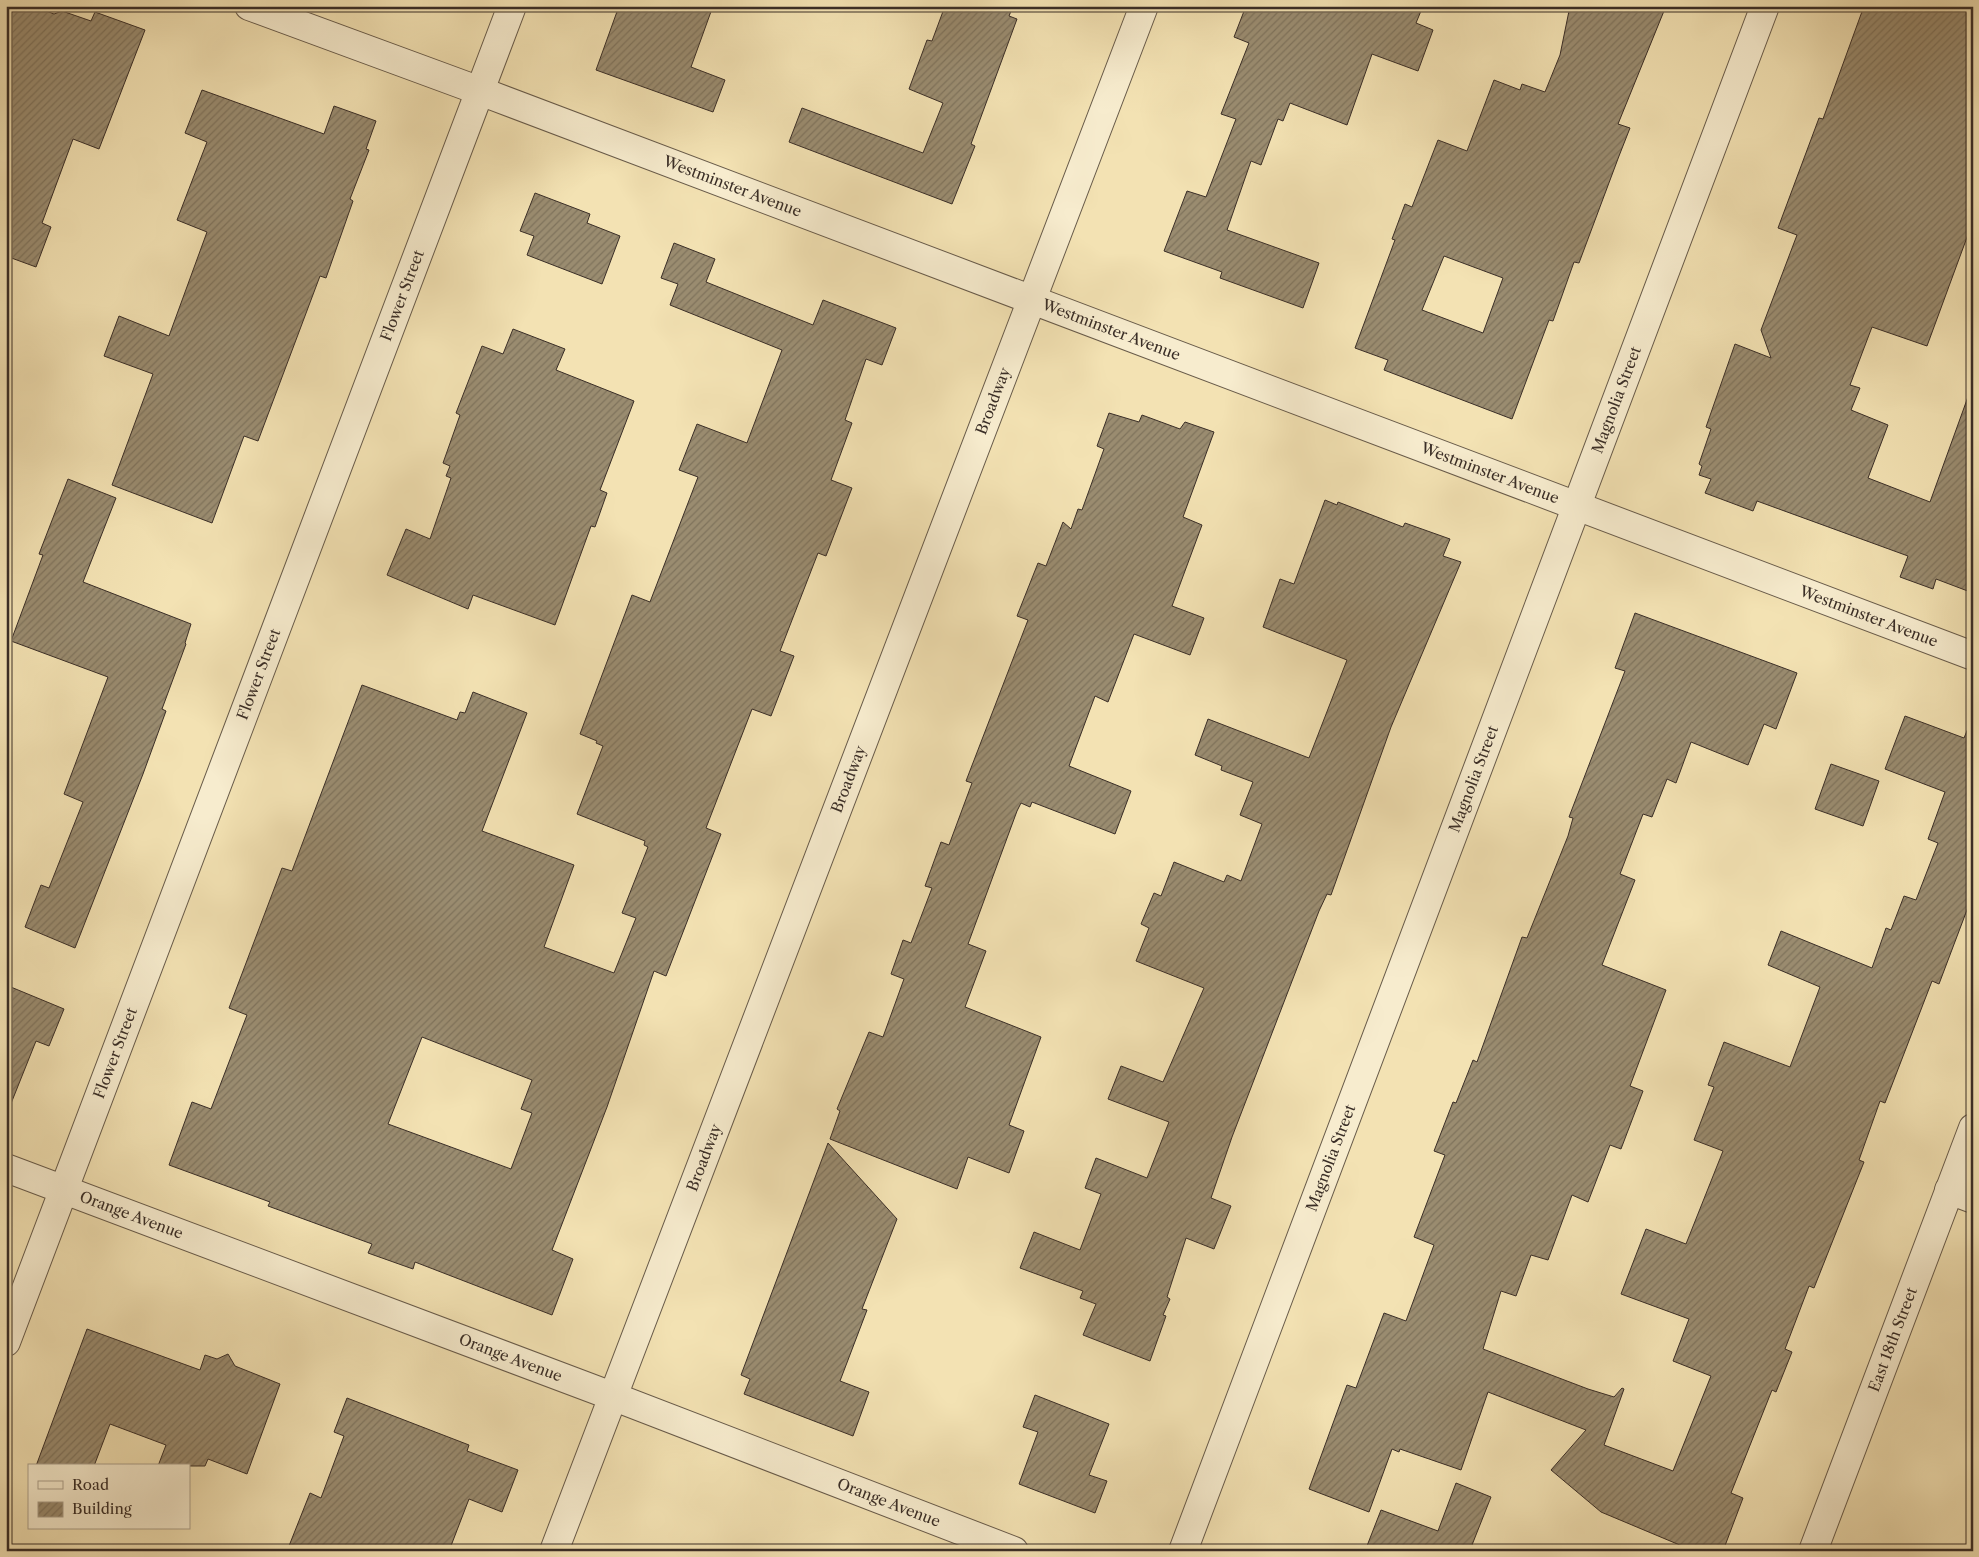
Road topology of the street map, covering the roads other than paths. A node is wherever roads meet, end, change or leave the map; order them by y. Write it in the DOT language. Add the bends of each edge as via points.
graph roads {
  1 [pos="249,6"];
  2 [pos="512,6"];
  3 [pos="1144,6"];
  4 [pos="1765,6"];
  5 [pos="480,91"];
  6 [pos="1031,301"];
  7 [pos="1577,508"];
  8 [pos="1973,656"];
  9 [pos="1973,1128"];
  10 [pos="6,1168"];
  11 [pos="64,1190"];
  12 [pos="1961,1194"];
  13 [pos="6,1342"];
  14 [pos="612,1396"];
  15 [pos="554,1551"];
  16 [pos="1014,1551"];
  17 [pos="1183,1551"];
  18 [pos="1812,1551"];
  1 -- 5 [label="street, Westminster Avenue"];
  2 -- 5 [label="street, Flower Street"];
  3 -- 6 [label="street, Broadway"];
  4 -- 7 [label="street, Magnolia Street"];
  5 -- 6 [label="street, Westminster Avenue"];
  5 -- 11 [label="street, Flower Street"];
  6 -- 7 [label="street, Westminster Avenue"];
  6 -- 14 [label="street, Broadway"];
  7 -- 8 [label="street, Westminster Avenue"];
  7 -- 17 [label="street, Magnolia Street"];
  9 -- 12 [label="street, East 18th Street"];
  10 -- 11 [label="street, Orange Avenue"];
  11 -- 13 [label="street, Flower Street"];
  11 -- 14 [label="street, Orange Avenue"];
  12 -- 18 [label="street, East 18th Street"];
  14 -- 15 [label="street, Broadway"];
  14 -- 16 [label="street, Orange Avenue"];
}
